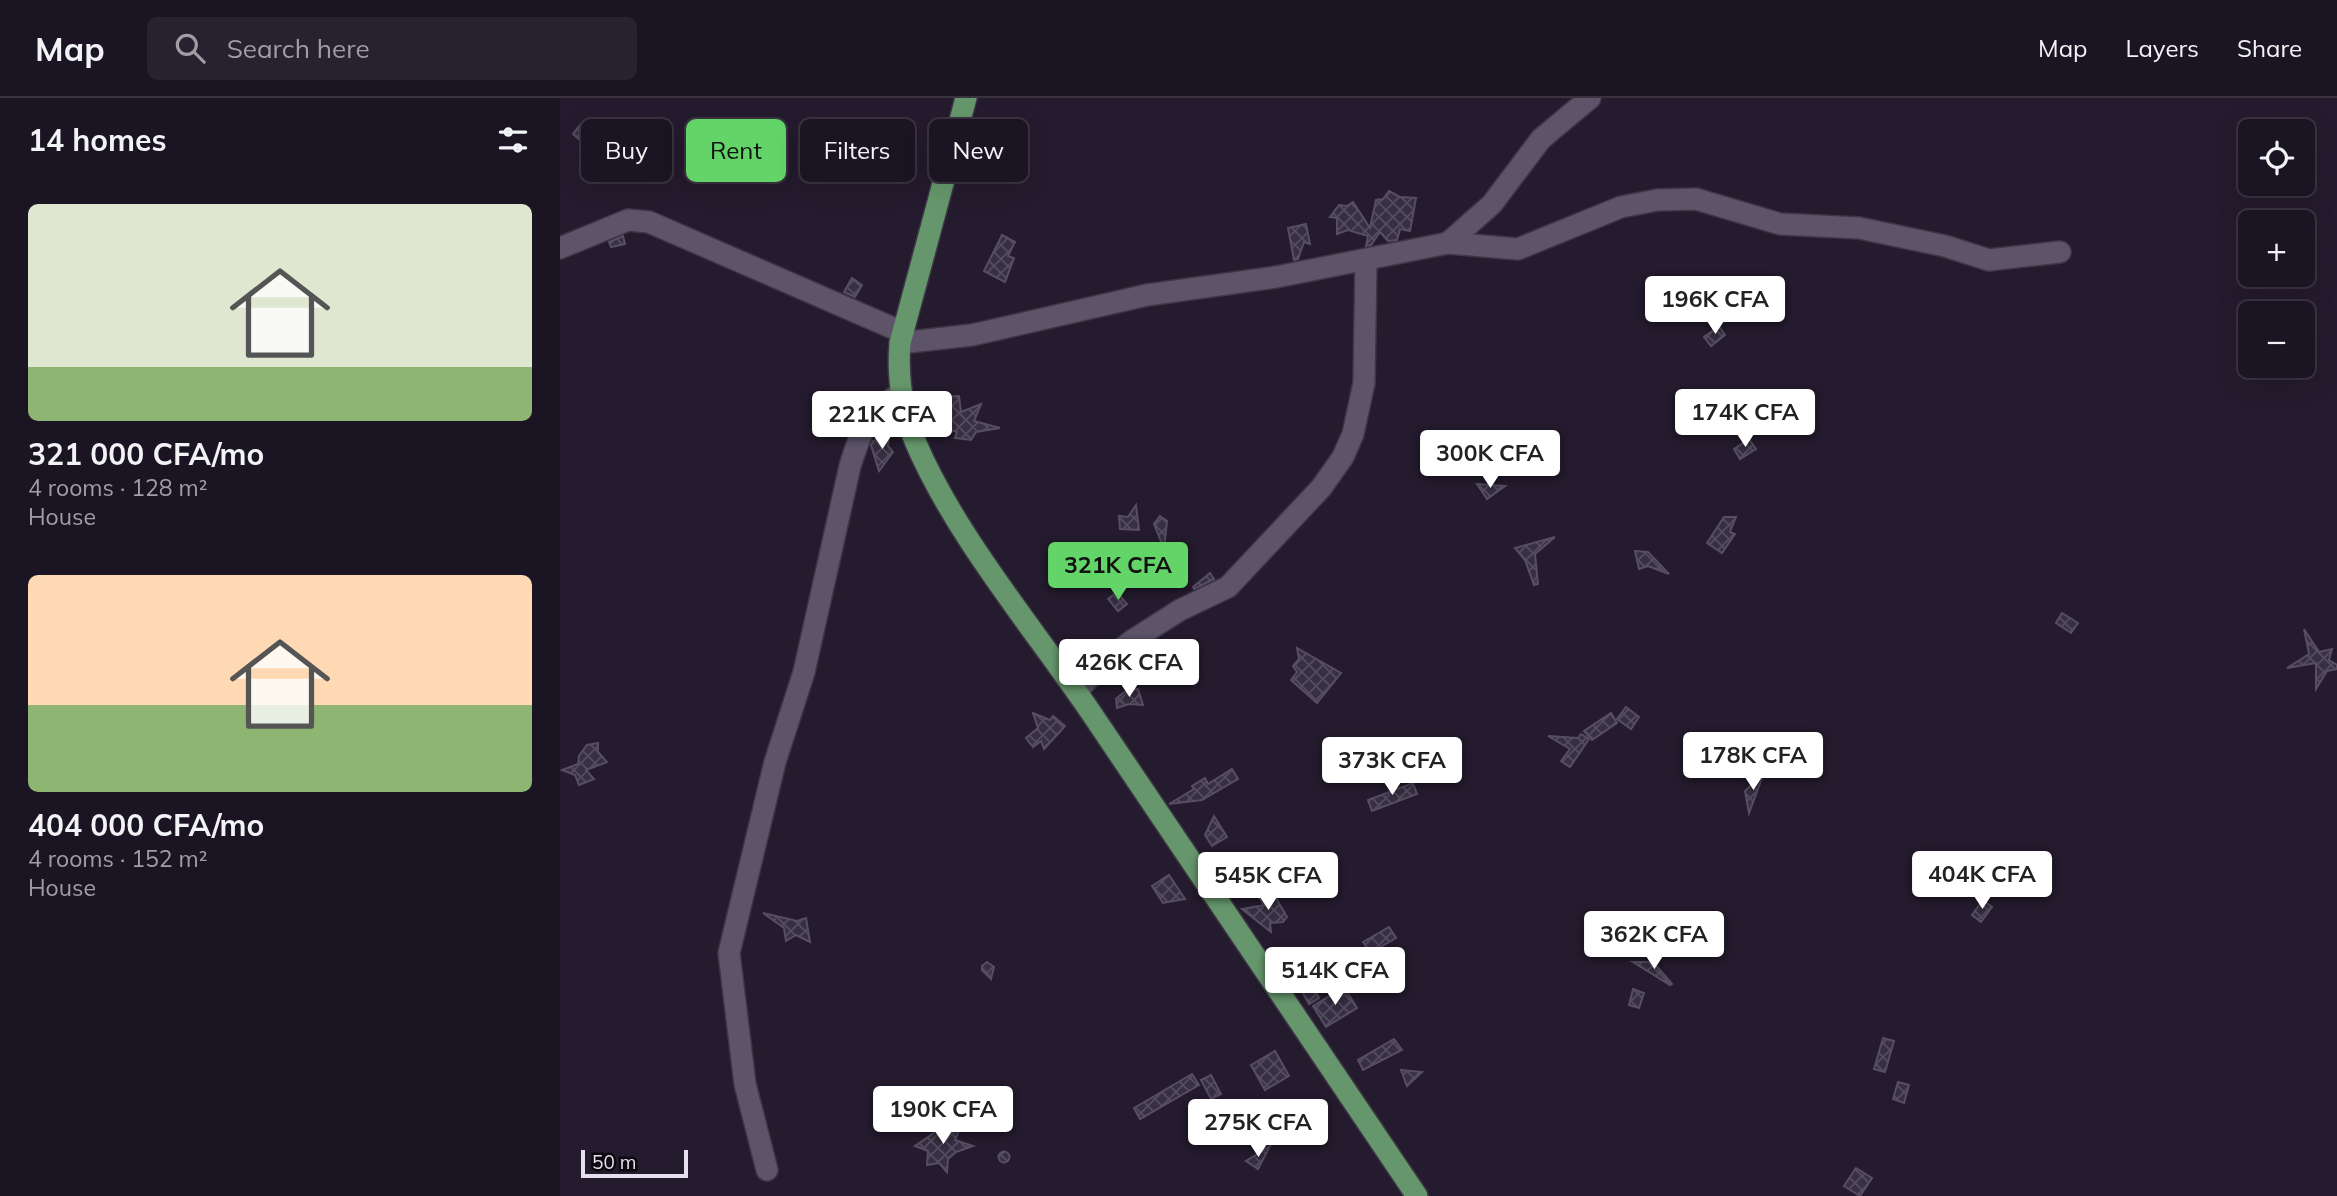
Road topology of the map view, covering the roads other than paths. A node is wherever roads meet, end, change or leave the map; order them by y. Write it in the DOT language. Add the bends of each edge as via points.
graph roads {
  1 [pos="965,98"];
  2 [pos="1590,98"];
  3 [pos="1448,243"];
  4 [pos="560,248"];
  5 [pos="2060,252"];
  6 [pos="1366,260"];
  7 [pos="901,338"];
  8 [pos="901,393"];
  9 [pos="1077,691"];
  10 [pos="766,1170"];
  11 [pos="1417,1196"];
  1 -- 7 [label="main road"];
  2 -- 3 [label="street" via="1541,139 1492,204"];
  3 -- 5 [label="street" via="1518,248 1621,207 1689,198 1780,224 1860,228 1989,260"];
  3 -- 6 [label="street"];
  4 -- 7 [label="street" via="628,220 649,222"];
  6 -- 7 [label="street" via="1147,295 972,335"];
  6 -- 9 [label="street" via="1364,383 1343,457 1321,488 1228,587 1133,640"];
  7 -- 8 [label="main road"];
  8 -- 9 [label="main road" via="915,440 947,499"];
  8 -- 10 [label="street" via="873,411 852,459 804,672 775,762 729,953 746,1084"];
  9 -- 11 [label="main road"];
}
